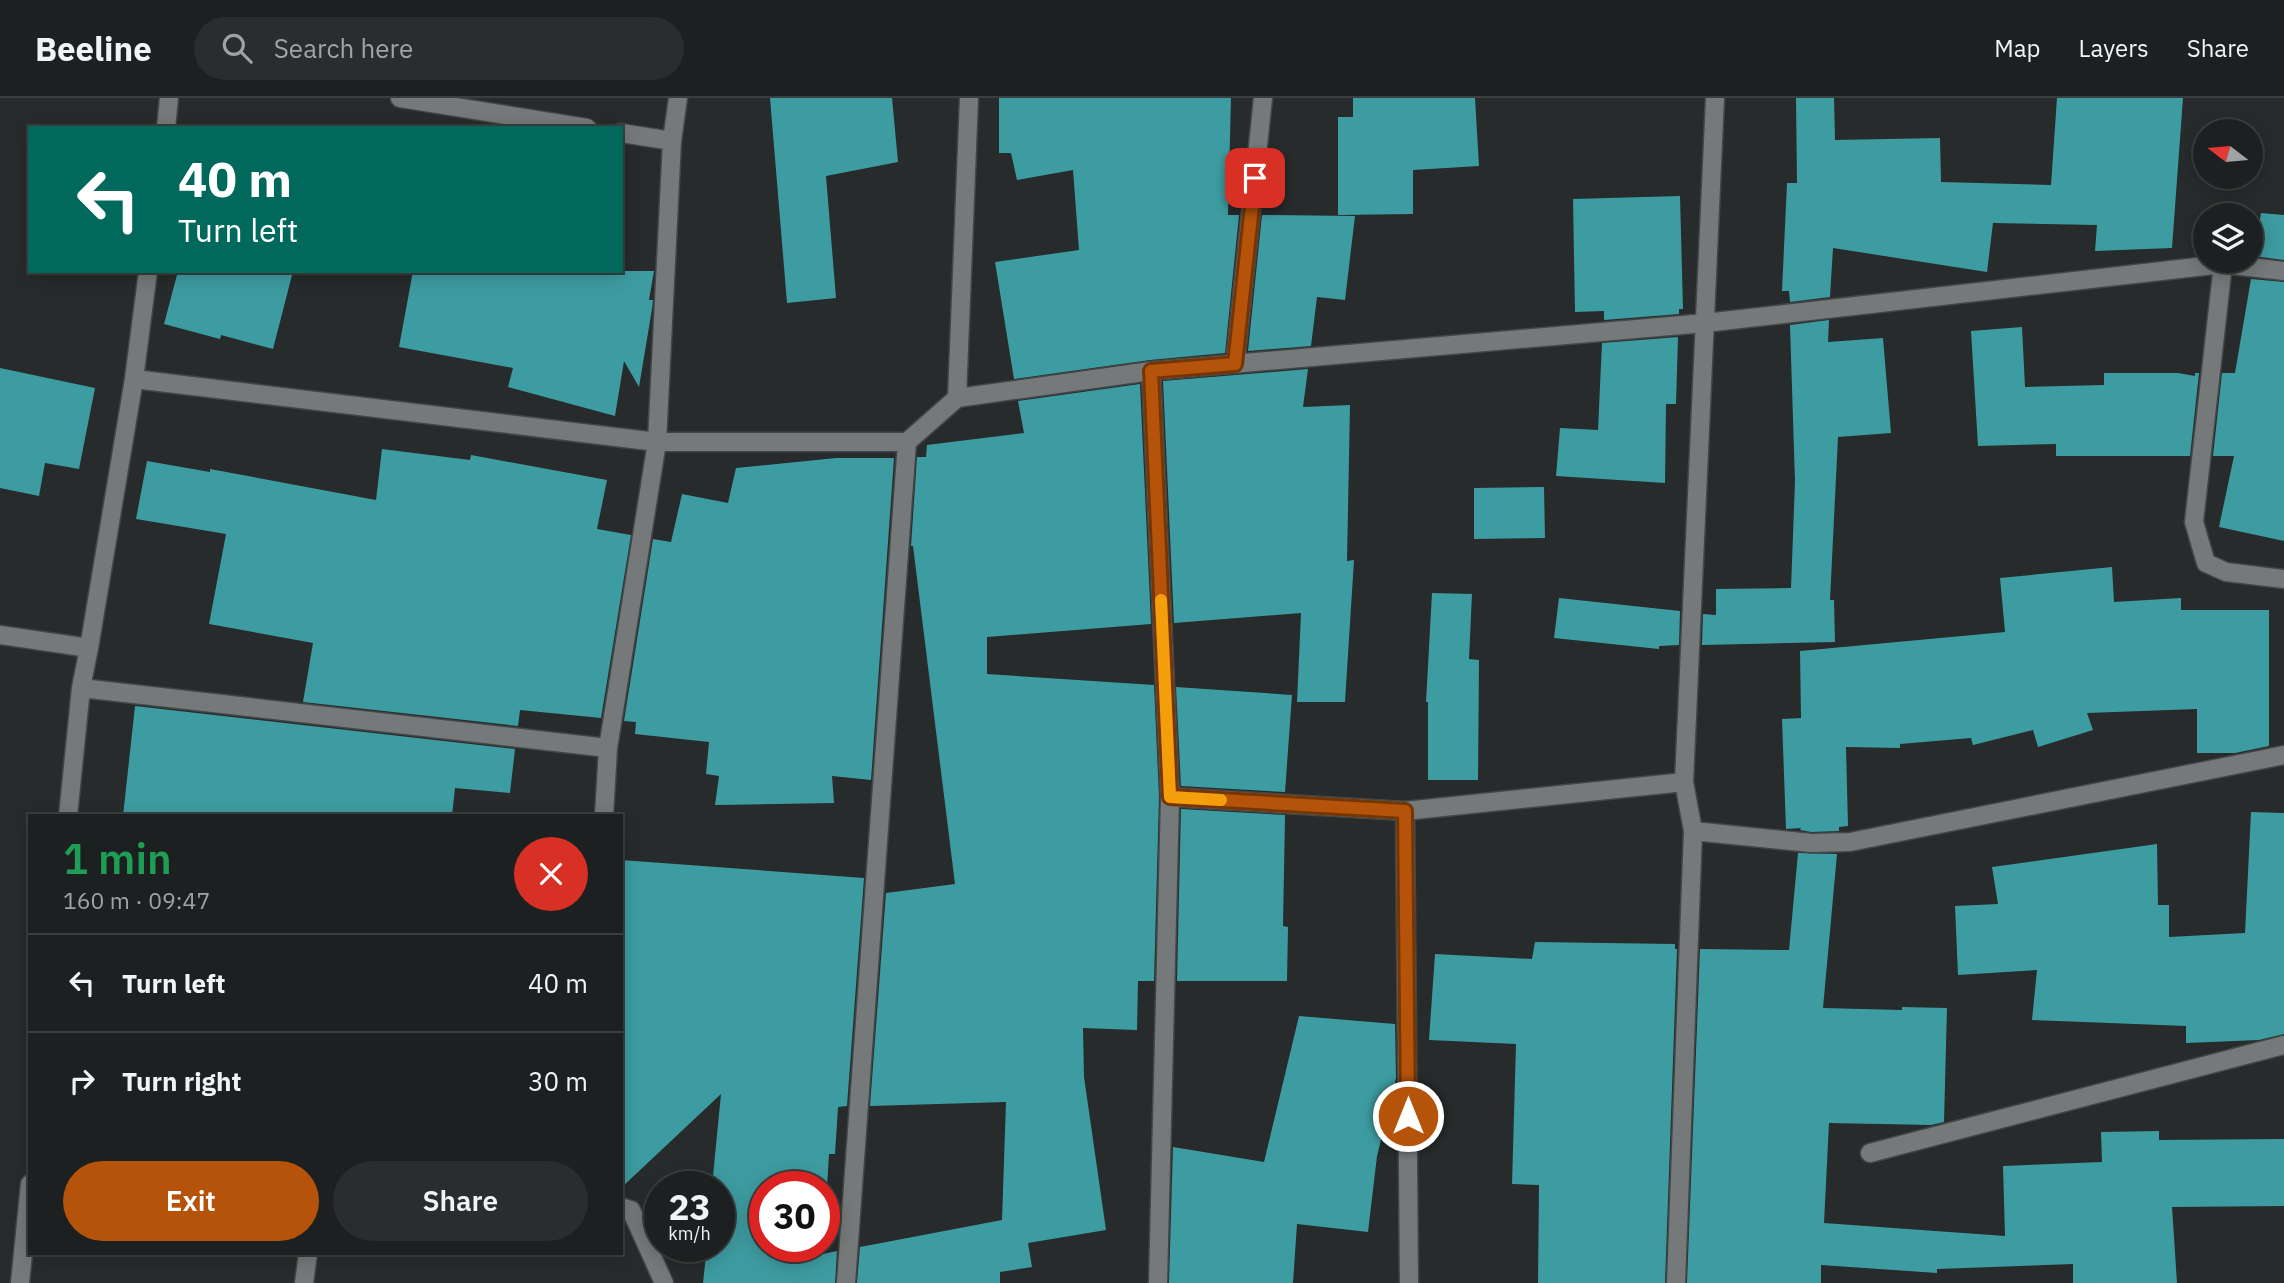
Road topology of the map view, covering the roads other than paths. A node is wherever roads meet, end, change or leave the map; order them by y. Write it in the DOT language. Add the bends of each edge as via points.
graph roads {
  1 [pos="170,98"];
  2 [pos="400,98"];
  3 [pos="678,98"];
  4 [pos="970,98"];
  5 [pos="1263,98"];
  6 [pos="1715,98"];
  7 [pos="166,126"];
  8 [pos="575,126"];
  9 [pos="623,133"];
  10 [pos="672,141"];
  11 [pos="2193,268"];
  12 [pos="2263,269"];
  13 [pos="2284,271"];
  14 [pos="148,273"];
  15 [pos="2223,273"];
  16 [pos="1705,323"];
  17 [pos="1235,364"];
  18 [pos="1151,371"];
  19 [pos="134,379"];
  20 [pos="957,398"];
  21 [pos="657,442"];
  22 [pos="907,442"];
  23 [pos="2284,579"];
  24 [pos="0,635"];
  25 [pos="89,648"];
  26 [pos="80,688"];
  27 [pos="608,748"];
  28 [pos="2284,755"];
  29 [pos="1684,782"];
  30 [pos="1170,797"];
  31 [pos="1405,811"];
  32 [pos="68,814"];
  33 [pos="604,814"];
  34 [pos="1693,831"];
  35 [pos="2284,1045"];
  36 [pos="1870,1153"];
  37 [pos="28,1204"];
  38 [pos="623,1208"];
  39 [pos="308,1255"];
  40 [pos="20,1283"];
  41 [pos="304,1283"];
  42 [pos="664,1283"];
  43 [pos="846,1283"];
  44 [pos="1158,1283"];
  45 [pos="1409,1283"];
  46 [pos="1676,1283"];
  1 -- 7 [label="street"];
  2 -- 8 [label="street"];
  3 -- 10 [label="street"];
  4 -- 20 [label="street"];
  5 -- 17 [label="street"];
  6 -- 16 [label="street"];
  9 -- 10 [label="street"];
  10 -- 21 [label="street"];
  11 -- 16 [label="street"];
  12 -- 13 [label="street"];
  14 -- 19 [label="street"];
  15 -- 23 [label="street" via="2194,522 2206,563 2226,572"];
  16 -- 17 [label="street"];
  16 -- 29 [label="street"];
  17 -- 18 [label="street"];
  18 -- 20 [label="street"];
  18 -- 30 [label="street"];
  19 -- 21 [label="street"];
  19 -- 25 [label="street"];
  20 -- 22 [label="street"];
  21 -- 22 [label="street"];
  21 -- 27 [label="street"];
  22 -- 43 [label="street"];
  24 -- 25 [label="street"];
  25 -- 26 [label="street"];
  26 -- 27 [label="street"];
  26 -- 32 [label="street"];
  27 -- 33 [label="street"];
  28 -- 34 [label="street" via="1850,842 1811,843"];
  29 -- 31 [label="street"];
  29 -- 34 [label="street"];
  30 -- 31 [label="street"];
  30 -- 44 [label="street"];
  31 -- 45 [label="street"];
  34 -- 46 [label="street"];
  35 -- 36 [label="street"];
  37 -- 40 [label="street"];
  38 -- 42 [label="street" via="631,1210"];
  39 -- 41 [label="street"];
}
